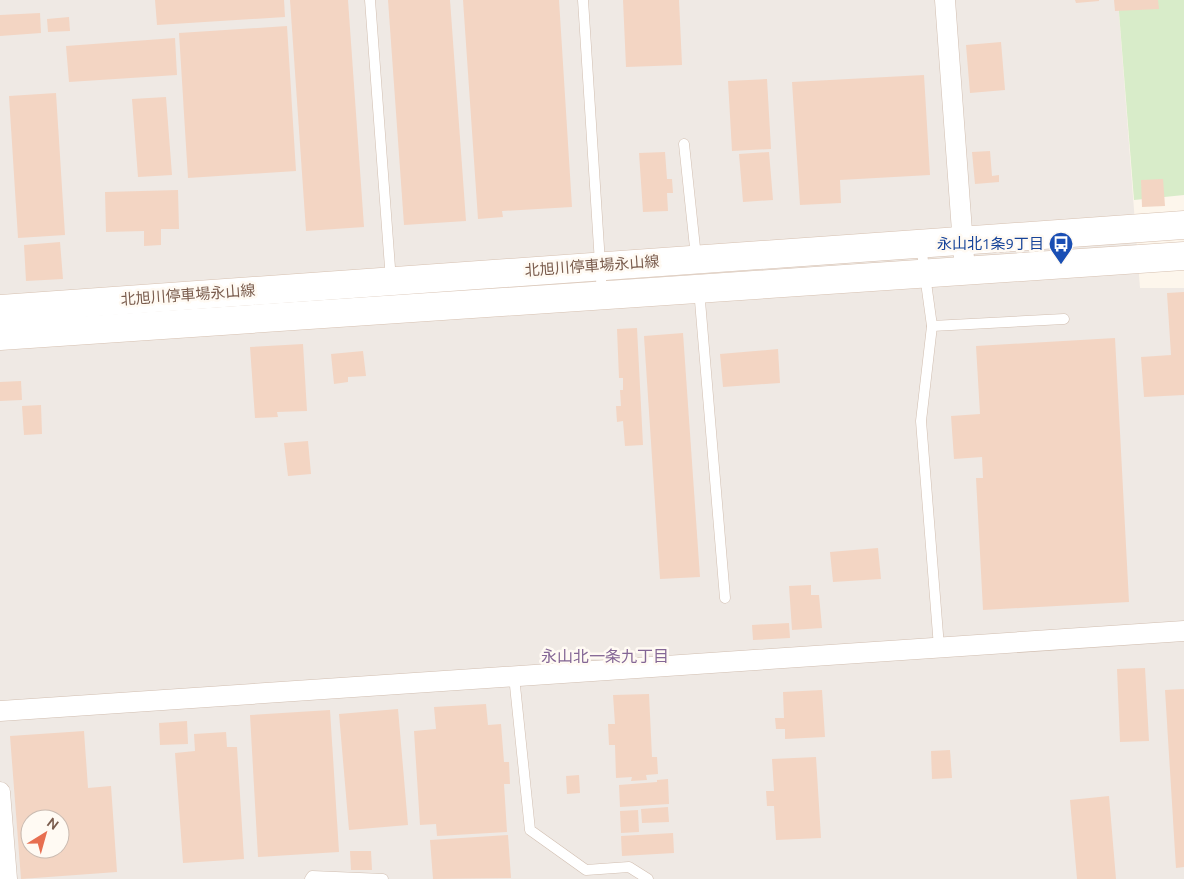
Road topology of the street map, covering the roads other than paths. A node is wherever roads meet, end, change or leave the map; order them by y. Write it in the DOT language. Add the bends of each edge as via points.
graph roads {
  1 [pos="370,0"];
  2 [pos="583,0"];
  3 [pos="946,0"];
  4 [pos="684,144"];
  5 [pos="1184,225"];
  6 [pos="962,240"];
  7 [pos="920,242"];
  8 [pos="1184,256"];
  9 [pos="602,265"];
  10 [pos="965,272"];
  11 [pos="924,274"];
  12 [pos="697,276"];
  13 [pos="391,281"];
  14 [pos="602,295"];
  15 [pos="0,309"];
  16 [pos="1064,319"];
  17 [pos="932,326"];
  18 [pos="0,336"];
  19 [pos="725,598"];
  20 [pos="1184,631"];
  21 [pos="939,648"];
  22 [pos="514,676"];
  23 [pos="0,711"];
  24 [pos="0,792"];
  25 [pos="6,879"];
  26 [pos="310,879"];
  27 [pos="383,879"];
  28 [pos="648,879"];
  1 -- 13 [label="lane"];
  2 -- 9 [label="lane"];
  3 -- 6 [label="street"];
  4 -- 12 [label="lane"];
  5 -- 6 [label="main road, 北旭川停車場永山線"];
  6 -- 7 [label="main road, 北旭川停車場永山線"];
  6 -- 10 [label="street"];
  7 -- 11 [label="lane"];
  7 -- 12 [label="main road, 北旭川停車場永山線"];
  8 -- 10 [label="main road, 北旭川停車場永山線"];
  9 -- 12 [label="main road, 北旭川停車場永山線"];
  9 -- 13 [label="main road, 北旭川停車場永山線"];
  9 -- 14 [label="lane"];
  10 -- 11 [label="main road, 北旭川停車場永山線"];
  11 -- 12 [label="main road, 北旭川停車場永山線"];
  11 -- 17 [label="lane"];
  12 -- 14 [label="main road, 北旭川停車場永山線"];
  12 -- 19 [label="lane"];
  13 -- 15 [label="main road, 北旭川停車場永山線"];
  14 -- 18 [label="main road, 北旭川停車場永山線"];
  16 -- 17 [label="lane"];
  17 -- 21 [label="lane" via="921,422"];
  20 -- 21 [label="street"];
  21 -- 22 [label="street"];
  22 -- 23 [label="street"];
  22 -- 28 [label="lane" via="530,830 586,870 630,868"];
  24 -- 25 [label="street"];
  26 -- 27 [label="lane" via="312,876"];
}
